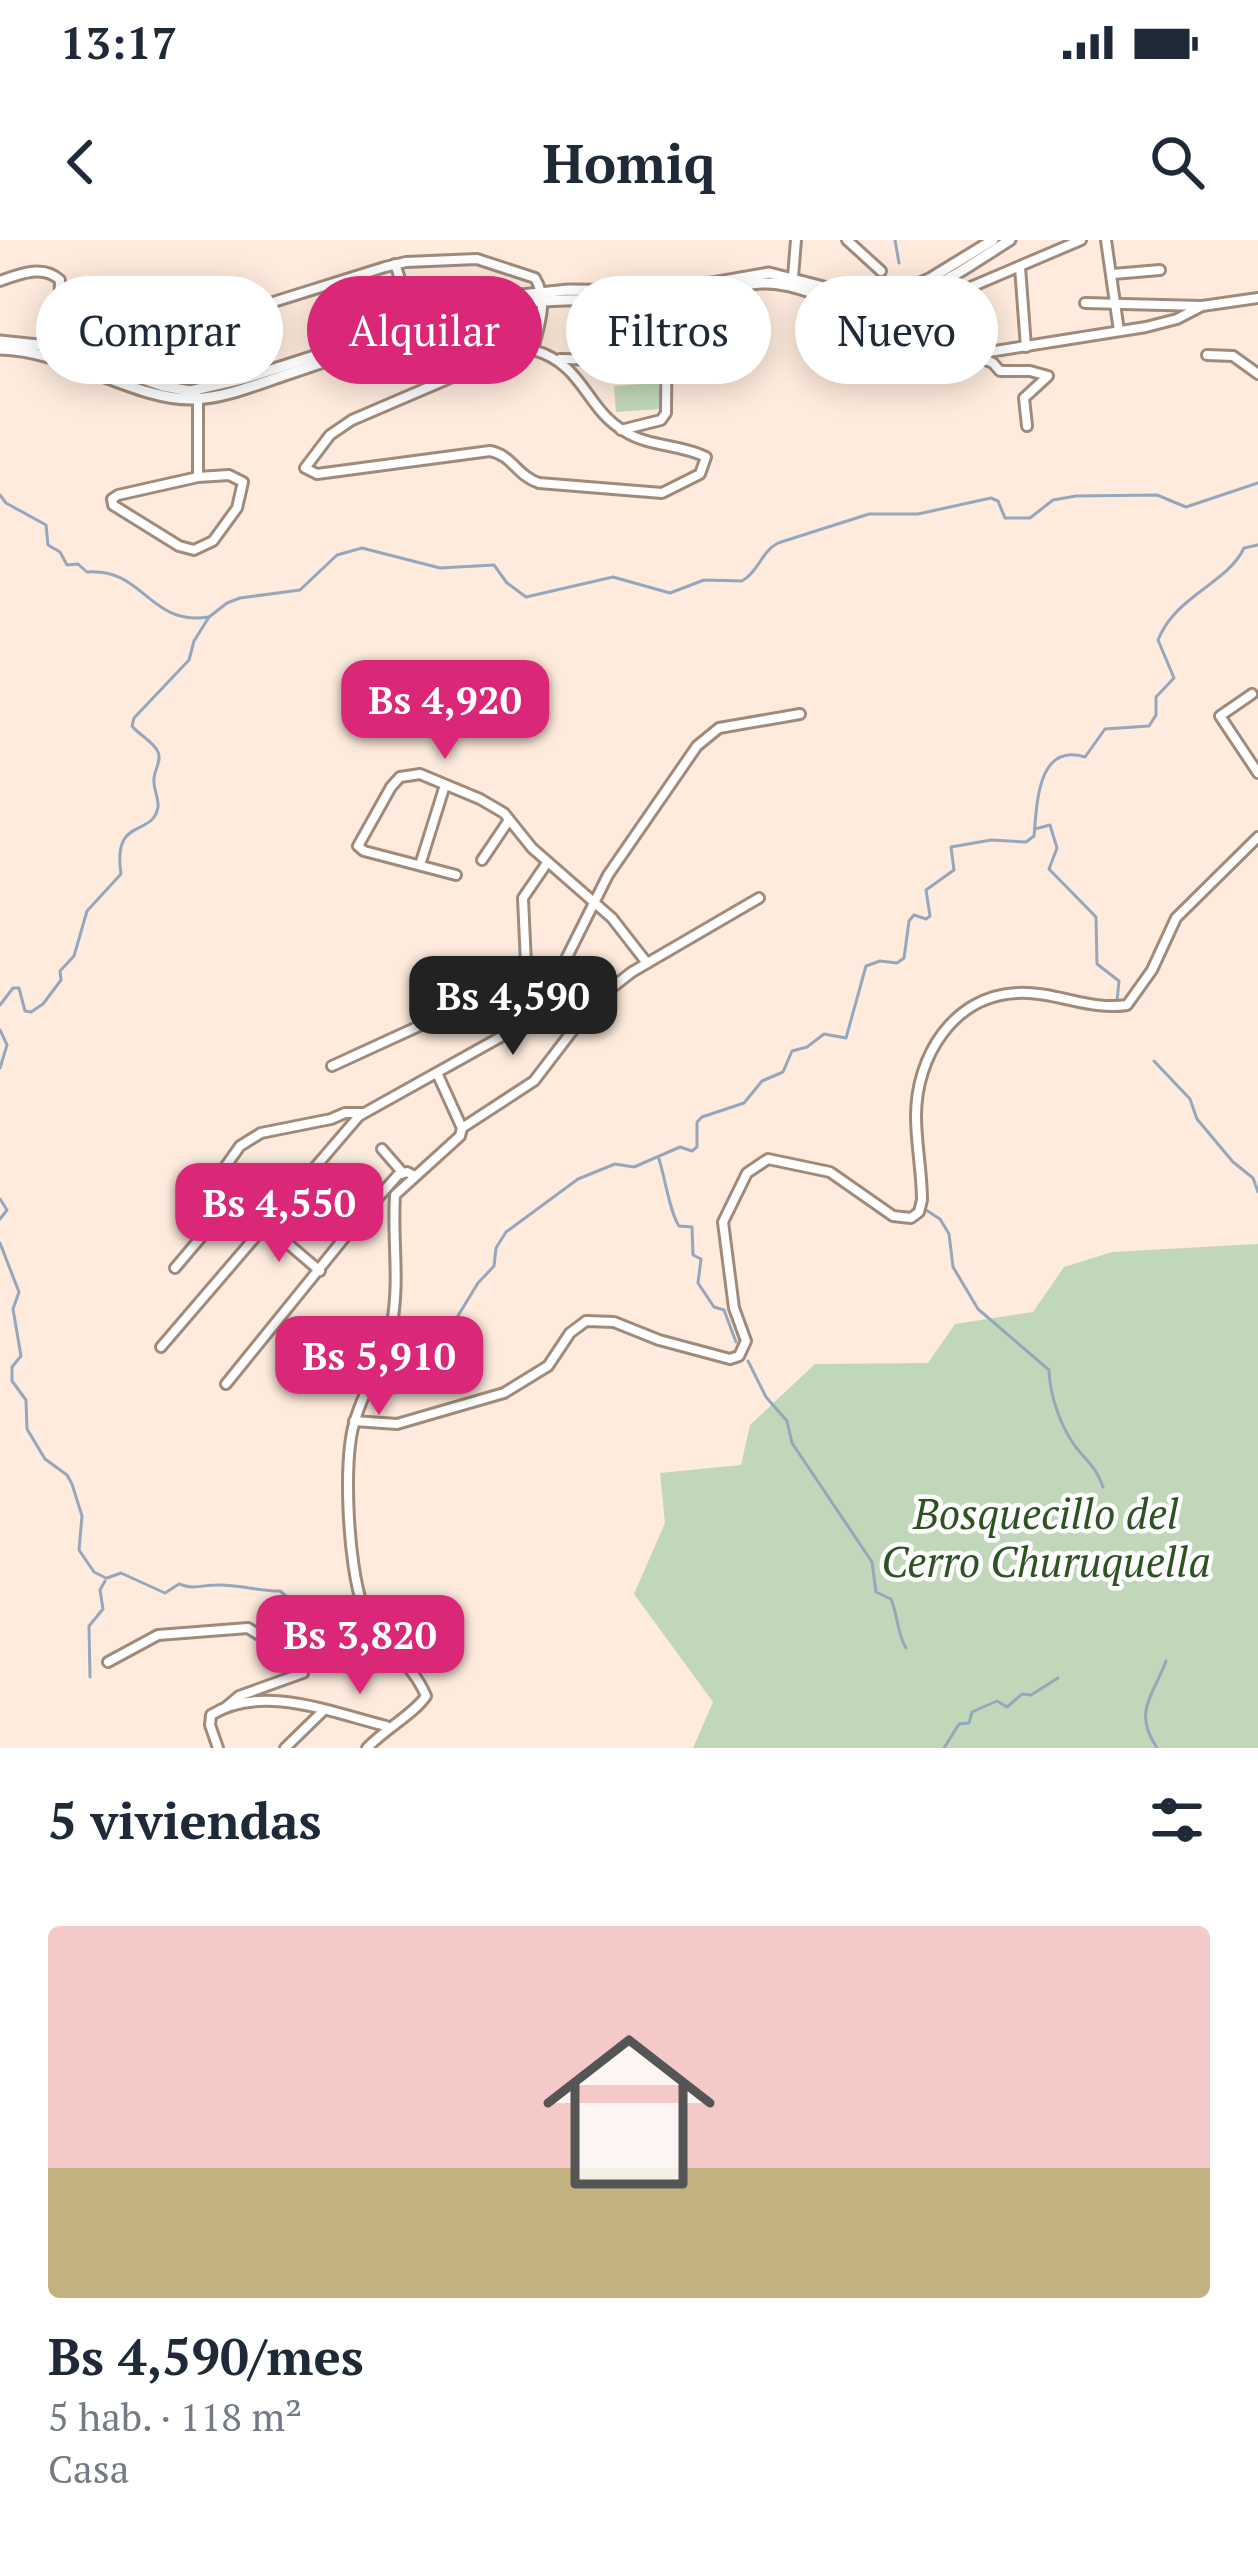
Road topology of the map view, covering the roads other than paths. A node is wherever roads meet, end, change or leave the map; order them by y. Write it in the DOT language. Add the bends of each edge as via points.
graph roads {
  1 [pos="796,240"];
  2 [pos="847,240"];
  3 [pos="993,240"];
  4 [pos="1010,240"];
  5 [pos="1081,240"];
  6 [pos="1106,240"];
  7 [pos="395,264"];
  8 [pos="1020,267"];
  9 [pos="880,271"];
  10 [pos="1160,271"];
  11 [pos="1113,274"];
  12 [pos="56,276"];
  13 [pos="399,276"];
  14 [pos="739,276"];
  15 [pos="951,276"];
  16 [pos="998,276"];
  17 [pos="793,277"];
  18 [pos="0,281"];
  19 [pos="543,297"];
  20 [pos="566,297"];
  21 [pos="1258,298"];
  22 [pos="283,299"];
  23 [pos="542,302"];
  24 [pos="1085,304"];
  25 [pos="1116,304"];
  26 [pos="1202,306"];
  27 [pos="1119,331"];
  28 [pos="0,345"];
  29 [pos="1026,346"];
  30 [pos="36,348"];
  31 [pos="998,351"];
  32 [pos="542,353"];
  33 [pos="1207,355"];
  34 [pos="307,359"];
  35 [pos="558,359"];
  36 [pos="566,359"];
  37 [pos="998,369"];
  38 [pos="1258,374"];
  39 [pos="157,384"];
  40 [pos="437,384"];
  41 [pos="666,384"];
  42 [pos="198,394"];
  43 [pos="1027,426"];
  44 [pos="621,430"];
  45 [pos="198,477"];
  46 [pos="1252,694"];
  47 [pos="800,714"];
  48 [pos="1258,745"];
  49 [pos="1245,756"];
  50 [pos="1258,773"];
  51 [pos="445,785"];
  52 [pos="509,820"];
  53 [pos="1258,837"];
  54 [pos="482,860"];
  55 [pos="548,863"];
  56 [pos="420,866"];
  57 [pos="456,875"];
  58 [pos="759,898"];
  59 [pos="594,901"];
  60 [pos="646,963"];
  61 [pos="332,1066"];
  62 [pos="437,1073"];
  63 [pos="364,1113"];
  64 [pos="462,1128"];
  65 [pos="382,1149"];
  66 [pos="408,1173"];
  67 [pos="266,1225"];
  68 [pos="175,1268"];
  69 [pos="320,1271"];
  70 [pos="161,1347"];
  71 [pos="226,1384"];
  72 [pos="354,1421"];
  73 [pos="108,1663"];
  74 [pos="226,1707"];
  75 [pos="323,1711"];
  76 [pos="388,1726"];
  77 [pos="218,1748"];
  78 [pos="285,1748"];
  79 [pos="367,1748"];
  1 -- 17 [label="street"];
  2 -- 9 [label="street"];
  3 -- 17 [label="main road" via="931,278 874,296"];
  4 -- 15 [label="main road"];
  5 -- 8 [label="street"];
  6 -- 11 [label="street"];
  7 -- 13 [label="street"];
  7 -- 19 [label="street" via="477,259 535,278"];
  7 -- 22 [label="street"];
  8 -- 16 [label="street"];
  8 -- 29 [label="street"];
  10 -- 11 [label="street"];
  11 -- 25 [label="street"];
  12 -- 18 [label="street" via="25,272"];
  14 -- 17 [label="main road"];
  19 -- 20 [label="main road"];
  19 -- 23 [label="street"];
  19 -- 42 [label="main road" via="248,387"];
  21 -- 26 [label="street"];
  24 -- 25 [label="street"];
  25 -- 26 [label="street"];
  25 -- 27 [label="street"];
  26 -- 27 [label="street"];
  27 -- 29 [label="street"];
  28 -- 30 [label="main road"];
  28 -- 42 [label="main road" via="160,394"];
  29 -- 31 [label="street"];
  32 -- 35 [label="street"];
  33 -- 38 [label="street" via="1233,356"];
  34 -- 42 [label="main road"];
  35 -- 36 [label="street"];
  35 -- 44 [label="street"];
  37 -- 43 [label="street" via="1048,376 1024,398"];
  39 -- 42 [label="main road"];
  40 -- 44 [label="street" via="352,420 305,468 317,474 490,451 539,483 662,493 706,464 700,453"];
  41 -- 44 [label="street" via="661,420"];
  42 -- 45 [label="street"];
  45 -- 45 [label="street" via="118,495 113,505 179,546 204,547 244,491 239,478"];
  46 -- 49 [label="street" via="1220,716"];
  47 -- 59 [label="street" via="742,721 707,736"];
  48 -- 49 [label="street"];
  49 -- 50 [label="street"];
  51 -- 52 [label="street"];
  51 -- 56 [label="street"];
  51 -- 56 [label="street" via="420,774 400,777 358,841 364,851"];
  52 -- 54 [label="street"];
  52 -- 55 [label="street"];
  53 -- 72 [label="street" via="1176,918 1127,1005 1016,993 960,1012 934,1042 922,1084 922,1200 911,1218 893,1216 822,1169 768,1159 747,1173 723,1222 746,1341 739,1356 586,1321 548,1366 504,1393 397,1424"];
  55 -- 59 [label="street"];
  55 -- 61 [label="street" via="523,898 526,964 513,982"];
  56 -- 57 [label="street"];
  58 -- 60 [label="street"];
  59 -- 60 [label="street"];
  59 -- 62 [label="street" via="532,1021"];
  60 -- 64 [label="street" via="596,1000 534,1081"];
  62 -- 63 [label="street"];
  62 -- 64 [label="street"];
  63 -- 67 [label="street"];
  63 -- 68 [label="street" via="261,1133 240,1146 218,1177 208,1228"];
  64 -- 66 [label="street"];
  65 -- 66 [label="street"];
  66 -- 69 [label="street"];
  66 -- 72 [label="street" via="395,1195 392,1326"];
  67 -- 69 [label="street"];
  67 -- 70 [label="street"];
  69 -- 71 [label="street"];
  72 -- 76 [label="street" via="353,1573 369,1620 426,1696"];
  73 -- 74 [label="street" via="158,1635 248,1628 304,1663 303,1673"];
  74 -- 75 [label="street" via="259,1700"];
  74 -- 77 [label="street" via="209,1725"];
  75 -- 76 [label="street"];
  75 -- 78 [label="street"];
  76 -- 79 [label="street"];
}
